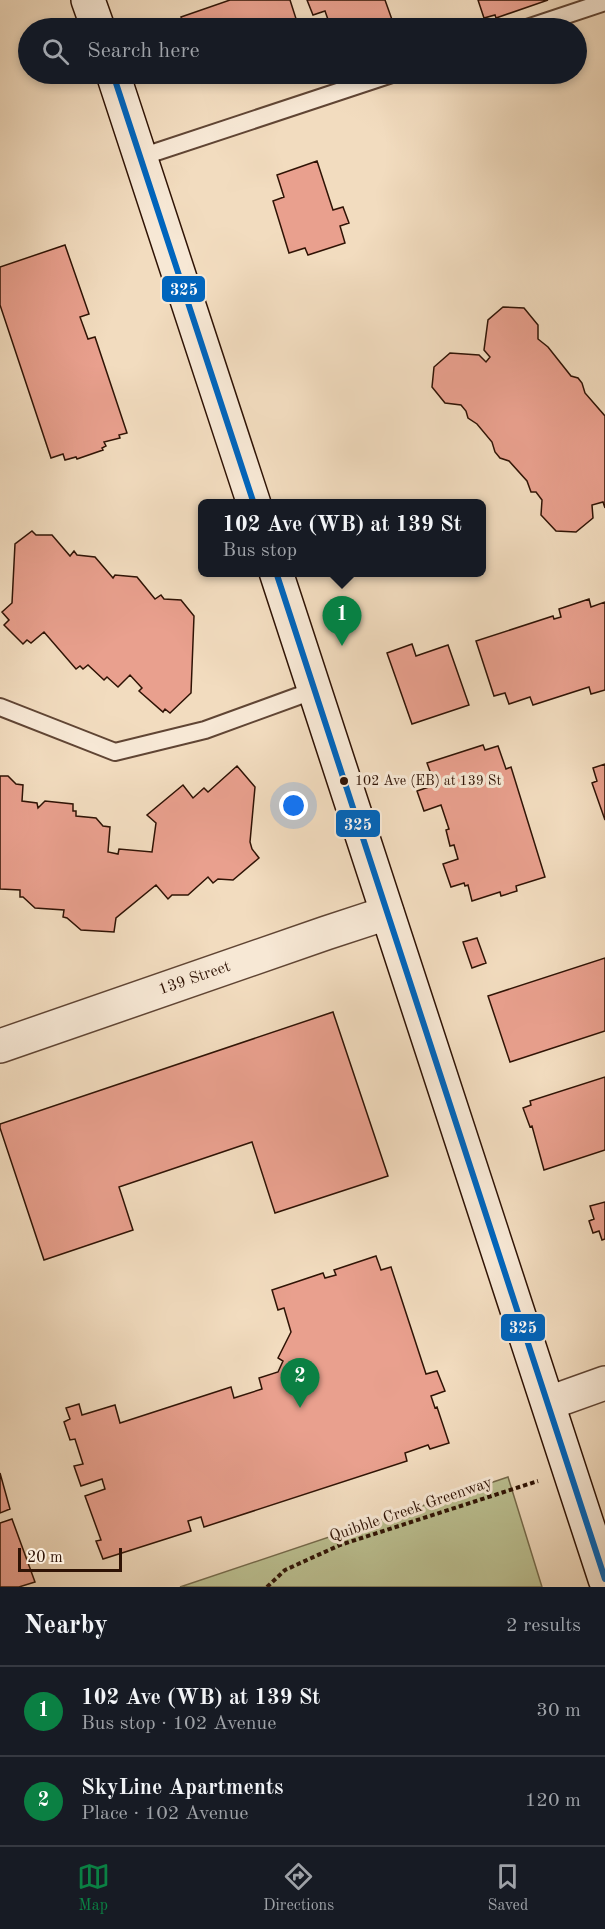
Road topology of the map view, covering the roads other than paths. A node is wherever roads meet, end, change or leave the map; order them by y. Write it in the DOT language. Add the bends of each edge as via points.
graph roads {
  1 [pos="88,0"];
  2 [pos="605,2"];
  3 [pos="94,18"];
  4 [pos="557,18"];
  5 [pos="116,84"];
  6 [pos="362,84"];
  7 [pos="141,157"];
  8 [pos="252,499"];
  9 [pos="277,577"];
  10 [pos="315,690"];
  11 [pos="0,707"];
  12 [pos="387,913"];
  13 [pos="0,1046"];
  14 [pos="605,1383"];
  15 [pos="549,1403"];
  16 [pos="605,1579"];
  1 -- 3 [label="street"];
  2 -- 4 [label="lane"];
  5 -- 7 [label="street"];
  6 -- 7 [label="lane"];
  7 -- 8 [label="street"];
  9 -- 10 [label="street"];
  10 -- 11 [label="lane" via="205,730 115,752"];
  10 -- 12 [label="street"];
  12 -- 13 [label="street, 139 Street"];
  12 -- 15 [label="street"];
  14 -- 15 [label="street"];
  15 -- 16 [label="street"];
}
